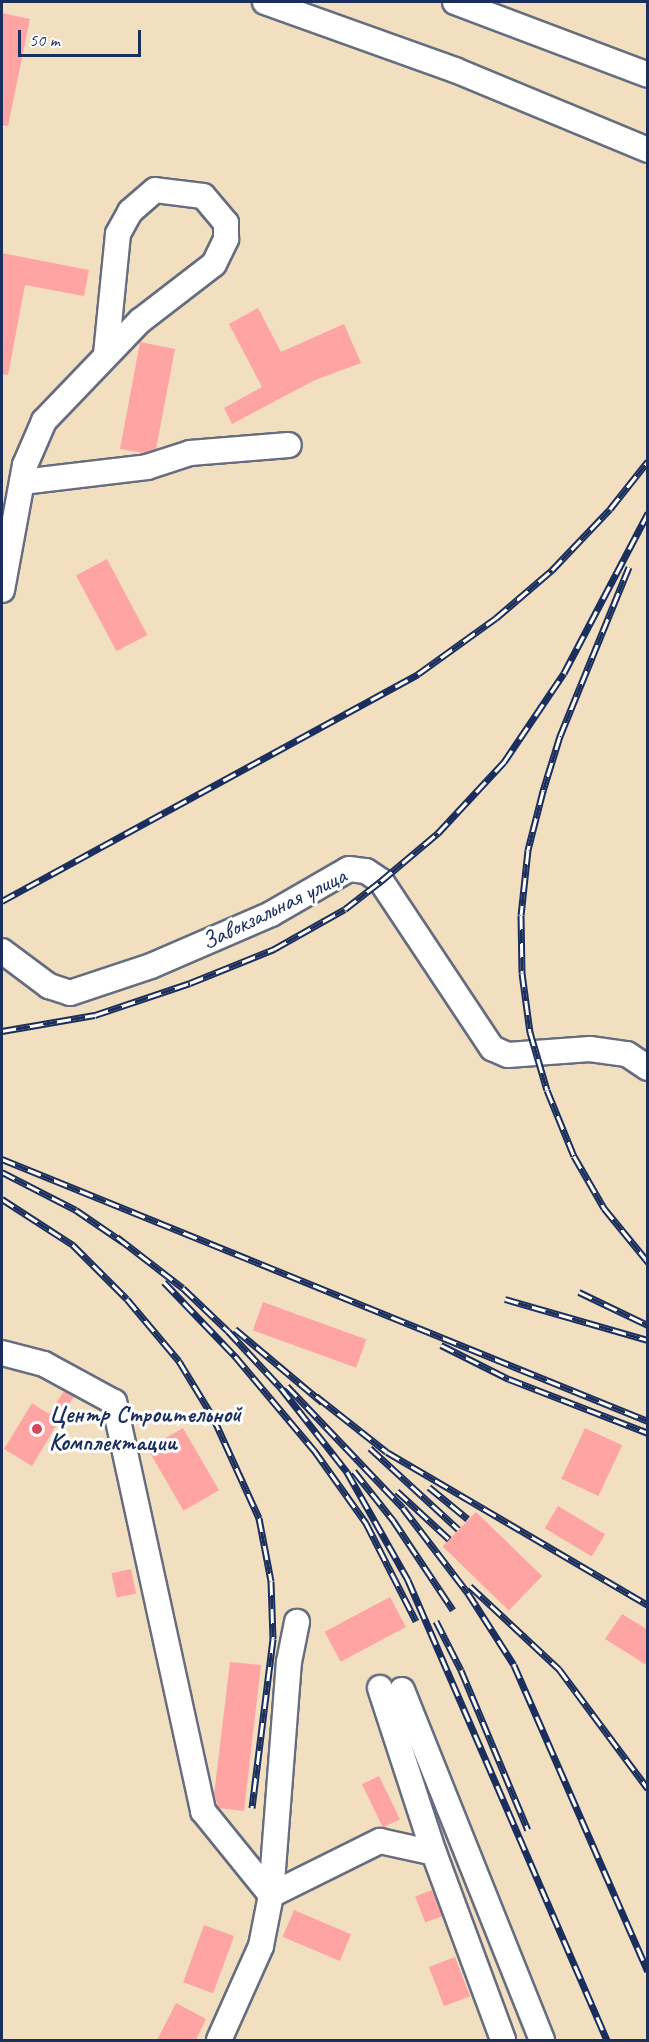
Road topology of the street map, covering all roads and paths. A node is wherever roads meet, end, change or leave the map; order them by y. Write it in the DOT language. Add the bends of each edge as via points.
graph roads {
  1 [pos="265,2"];
  2 [pos="455,2"];
  3 [pos="648,75"];
  4 [pos="648,150"];
  5 [pos="105,355"];
  6 [pos="290,445"];
  7 [pos="22,482"];
  8 [pos="2,590"];
  9 [pos="2,951"];
  10 [pos="648,1068"];
  11 [pos="2,1353"];
  12 [pos="297,1622"];
  13 [pos="434,1853"];
  14 [pos="271,1894"];
  15 [pos="219,2040"];
  16 [pos="503,2040"];
  17 [pos="542,2040"];
  1 -- 4 [label="street" via="455,70"];
  2 -- 3 [label="street"];
  5 -- 5 [label="street" via="140,321 214,264 226,239 226,223 203,196 155,190 130,212 118,234"];
  5 -- 7 [label="street" via="44,421 29,451"];
  6 -- 7 [label="street" via="190,453 147,467"];
  7 -- 8 [label="street"];
  9 -- 10 [label="street, Завокзальная улица" via="49,986 70,993 151,966 271,914 349,869 366,871 381,881 492,1048 508,1055 590,1049 627,1054"];
  11 -- 14 [label="street" via="44,1364 114,1402 203,1811"];
  12 -- 14 [label="street" via="290,1662"];
  13 -- 14 [label="street" via="380,1840"];
  13 -- 16 [label="street"];
  13 -- 17 [label="street" via="391,1689"];
  14 -- 15 [label="street" via="261,1946"];
}
